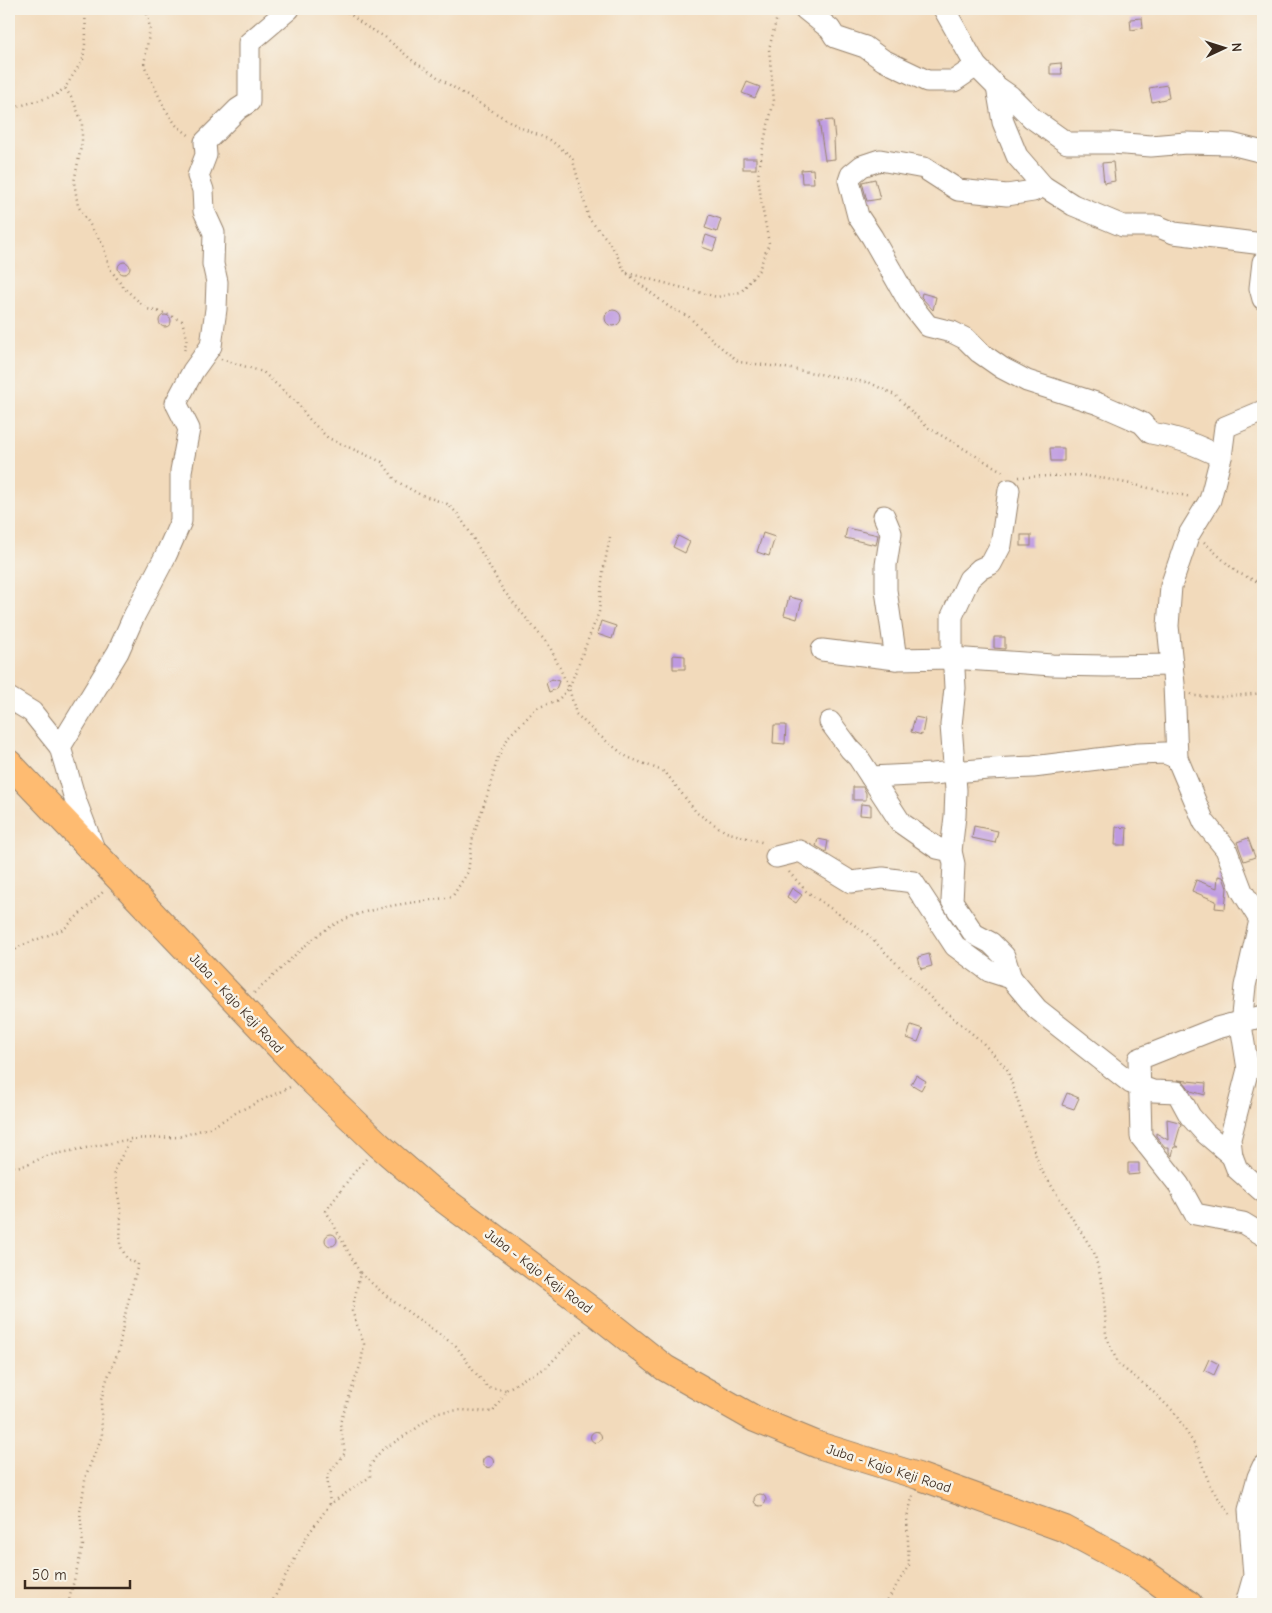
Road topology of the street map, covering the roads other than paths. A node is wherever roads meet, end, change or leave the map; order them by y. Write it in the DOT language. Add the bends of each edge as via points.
graph roads {
  1 [pos="289,9"];
  2 [pos="805,9"];
  3 [pos="944,9"];
  4 [pos="976,66"];
  5 [pos="997,87"];
  6 [pos="1263,152"];
  7 [pos="1043,186"];
  8 [pos="1263,244"];
  9 [pos="1263,262"];
  10 [pos="1263,299"];
  11 [pos="1263,411"];
  12 [pos="1220,457"];
  13 [pos="1009,490"];
  14 [pos="884,516"];
  15 [pos="822,650"];
  16 [pos="952,658"];
  17 [pos="896,659"];
  18 [pos="1173,675"];
  19 [pos="9,698"];
  20 [pos="830,722"];
  21 [pos="60,747"];
  22 [pos="1177,758"];
  23 [pos="9,763"];
  24 [pos="955,771"];
  25 [pos="871,777"];
  26 [pos="951,851"];
  27 [pos="97,856"];
  28 [pos="776,857"];
  29 [pos="1011,978"];
  30 [pos="1263,1016"];
  31 [pos="1232,1156"];
  32 [pos="1263,1192"];
  33 [pos="1263,1235"];
  34 [pos="1263,1466"];
  35 [pos="1189,1604"];
  36 [pos="1246,1604"];
  1 -- 21 [label="street" via="249,43 249,102 206,142 206,155 198,176 203,190 204,211 214,234 216,309 211,346 176,403 189,429 181,471 181,521 118,652"];
  2 -- 4 [label="street" via="835,37 866,47 883,60 927,81 954,81"];
  3 -- 4 [label="street"];
  4 -- 5 [label="street"];
  5 -- 6 [label="street" via="1067,143 1231,144"];
  5 -- 7 [label="street" via="1003,122 1017,156"];
  7 -- 8 [label="street" via="1073,205 1123,226 1157,226 1174,233"];
  7 -- 12 [label="street" via="1007,195 958,190 924,168 880,160 862,166 849,181 858,216 909,302 928,326 966,339 979,352 1026,381 1099,404 1142,423 1151,433 1191,442"];
  9 -- 10 [label="street" via="1260,288"];
  11 -- 12 [label="street" via="1225,427"];
  12 -- 18 [label="street" via="1210,500 1188,536 1171,586 1168,626"];
  13 -- 16 [label="street" via="1001,545 991,564 969,579 952,616"];
  14 -- 17 [label="street" via="891,533 886,590"];
  15 -- 17 [label="street"];
  16 -- 17 [label="street"];
  16 -- 18 [label="street" via="1106,666"];
  16 -- 24 [label="street" via="955,688 951,725"];
  18 -- 22 [label="street"];
  19 -- 21 [label="street" via="32,712"];
  20 -- 25 [label="street"];
  21 -- 27 [label="street" via="75,799"];
  22 -- 24 [label="street" via="1165,753 1138,754 1033,767"];
  22 -- 31 [label="street" via="1204,822 1226,850 1242,892 1260,920 1245,986 1241,1025 1248,1069 1230,1139"];
  23 -- 27 [label="main road, Juba - Kajo Keji Road"];
  24 -- 25 [label="street"];
  24 -- 26 [label="street"];
  25 -- 26 [label="street" via="901,823 936,848"];
  26 -- 29 [label="street" via="954,864 952,902 974,934 991,943 1004,956"];
  27 -- 35 [label="main road, Juba - Kajo Keji Road" via="309,1078 379,1145 431,1190 665,1368 754,1418 818,1445 918,1476 1065,1529 1138,1568"];
  28 -- 29 [label="street" via="800,851 851,882 883,878 913,882 956,946 989,971"];
  29 -- 31 [label="street" via="1037,1009 1130,1083 1153,1091 1177,1092 1190,1116"];
  30 -- 33 [label="street" via="1217,1028 1139,1059 1141,1137 1179,1185 1195,1214 1243,1223"];
  31 -- 32 [label="street" via="1237,1169"];
  34 -- 36 [label="street" via="1249,1510 1254,1576"];
}
